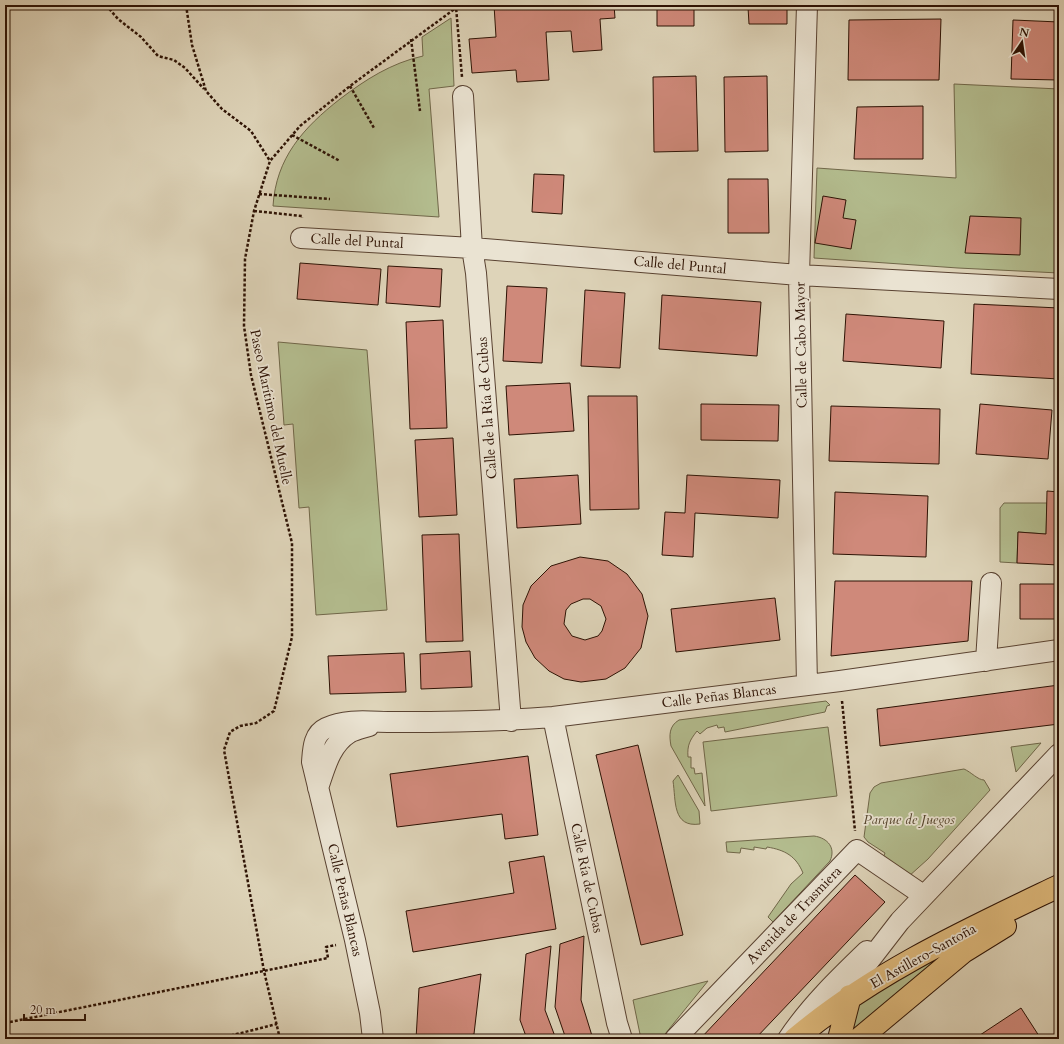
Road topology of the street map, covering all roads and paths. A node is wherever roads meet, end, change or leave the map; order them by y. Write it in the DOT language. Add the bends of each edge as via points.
graph roads {
  1 [pos="106,5"];
  2 [pos="186,5"];
  3 [pos="460,5"];
  4 [pos="807,5"];
  5 [pos="455,6"];
  6 [pos="411,39"];
  7 [pos="350,86"];
  8 [pos="206,91"];
  9 [pos="464,96"];
  10 [pos="420,112"];
  11 [pos="374,128"];
  12 [pos="292,135"];
  13 [pos="270,161"];
  14 [pos="340,162"];
  15 [pos="259,194"];
  16 [pos="330,199"];
  17 [pos="254,211"];
  18 [pos="300,238"];
  19 [pos="472,248"];
  20 [pos="799,275"];
  21 [pos="1059,289"];
  22 [pos="991,583"];
  23 [pos="1059,650"];
  24 [pos="986,661"];
  25 [pos="840,681"];
  26 [pos="807,685"];
  27 [pos="552,717"];
  28 [pos="510,721"];
  29 [pos="1059,754"];
  30 [pos="857,850"];
  31 [pos="1059,886"];
  32 [pos="923,895"];
  33 [pos="1059,895"];
  34 [pos="900,921"];
  35 [pos="356,940"];
  36 [pos="264,970"];
  37 [pos="850,996"];
  38 [pos="5,1023"];
  39 [pos="277,1024"];
  40 [pos="229,1039"];
  41 [pos="280,1039"];
  42 [pos="373,1039"];
  43 [pos="622,1039"];
  44 [pos="675,1039"];
  45 [pos="788,1039"];
  46 [pos="795,1039"];
  47 [pos="839,1039"];
  48 [pos="859,1039"];
  1 -- 8 [label="path" via="158,56 174,60 185,68"];
  2 -- 8 [label="path" via="192,45"];
  3 -- 5 [label="path, Paseo Marítimo del Muelle"];
  4 -- 20 [label="street, Calle de Cabo Mayor"];
  5 -- 6 [label="path, Paseo Marítimo del Muelle"];
  5 -- 9 [label="path"];
  6 -- 7 [label="path, Paseo Marítimo del Muelle"];
  6 -- 10 [label="path"];
  7 -- 11 [label="path"];
  7 -- 12 [label="path, Paseo Marítimo del Muelle"];
  8 -- 13 [label="path" via="222,109 251,131"];
  9 -- 19 [label="street, Calle de la Ría de Cubas"];
  12 -- 13 [label="path, Paseo Marítimo del Muelle"];
  12 -- 14 [label="path"];
  13 -- 15 [label="path, Paseo Marítimo del Muelle"];
  15 -- 16 [label="path"];
  15 -- 17 [label="path, Paseo Marítimo del Muelle"];
  17 -- 18 [label="path" via="302,216"];
  17 -- 36 [label="path, Paseo Marítimo del Muelle" via="245,259 244,326 251,375 292,543 292,637 274,711 256,723 240,726 230,732 224,750"];
  18 -- 19 [label="street, Calle del Puntal"];
  19 -- 20 [label="street, Calle del Puntal"];
  19 -- 28 [label="street, Calle de la Ría de Cubas"];
  20 -- 21 [label="street, Calle del Puntal"];
  20 -- 26 [label="street, Calle de Cabo Mayor"];
  22 -- 24 [label="street"];
  23 -- 24 [label="street, Calle Peñas Blancas"];
  24 -- 25 [label="street, Calle Peñas Blancas"];
  25 -- 26 [label="street, Calle Peñas Blancas"];
  25 -- 30 [label="path"];
  26 -- 27 [label="street, Calle Peñas Blancas"];
  27 -- 28 [label="street, Calle Peñas Blancas"];
  27 -- 43 [label="street, Calle Ría de Cubas"];
  28 -- 35 [label="street, Calle Peñas Blancas" via="347,721 324,728 313,743 312,762"];
  29 -- 32 [label="street"];
  30 -- 32 [label="street"];
  30 -- 44 [label="street, Avenida de Trasmiera"];
  31 -- 37 [label="main road, El Astillero-Santoña" via="919,956"];
  32 -- 34 [label="street"];
  33 -- 48 [label="main road, El Astillero-Santoña" via="963,952"];
  34 -- 37 [label="street" via="866,964"];
  34 -- 45 [label="street" via="848,969 801,1020"];
  35 -- 36 [label="path" via="326,947 328,958"];
  35 -- 42 [label="street, Calle Peñas Blancas"];
  36 -- 38 [label="path"];
  36 -- 39 [label="path"];
  37 -- 46 [label="main road, El Astillero-Santoña"];
  37 -- 47 [label="main road"];
  39 -- 40 [label="path" via="229,1036"];
  39 -- 41 [label="path"];
}
